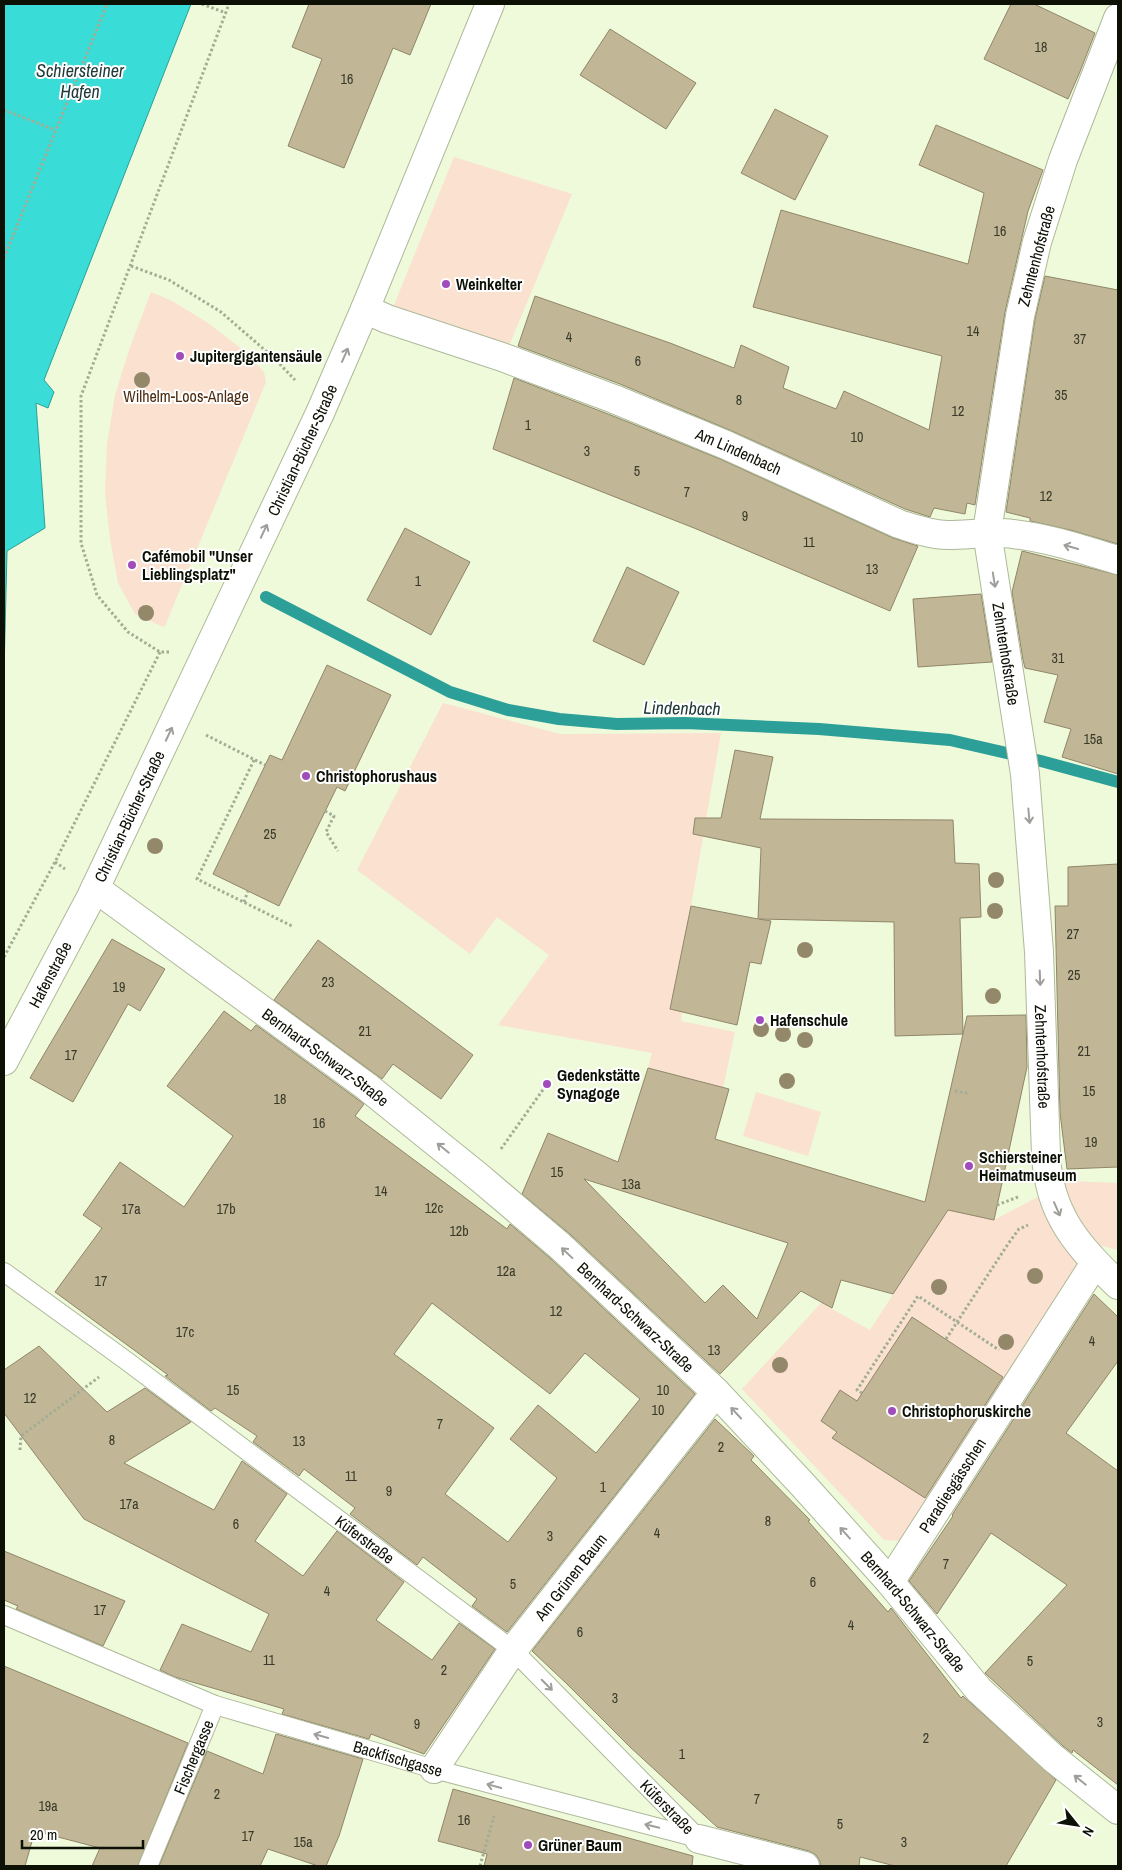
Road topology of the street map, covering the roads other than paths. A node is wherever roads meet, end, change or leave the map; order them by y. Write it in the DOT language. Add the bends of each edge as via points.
graph roads {
  1 [pos="490,4"];
  2 [pos="1118,18"];
  3 [pos="376,314"];
  4 [pos="987,532"];
  5 [pos="1118,560"];
  6 [pos="95,888"];
  7 [pos="4,1061"];
  8 [pos="1096,1263"];
  9 [pos="4,1272"];
  10 [pos="1118,1285"];
  11 [pos="716,1392"];
  12 [pos="890,1582"];
  13 [pos="4,1615"];
  14 [pos="513,1650"];
  15 [pos="215,1705"];
  16 [pos="434,1770"];
  17 [pos="1118,1810"];
  18 [pos="699,1839"];
  19 [pos="148,1866"];
  20 [pos="805,1866"];
  1 -- 3 [label="street, Christian-Bücher-Straße"];
  2 -- 4 [label="street, Zehntenhofstraße" via="1063,160 1037,242 1020,316"];
  3 -- 4 [label="street, Am Lindenbach" via="614,399 726,444 899,524 922,532 946,535"];
  6 -- 3 [label="street, Christian-Bücher-Straße, one-way" via="320,412"];
  5 -- 4 [label="street, Am Lindenbach, one-way" via="1045,539"];
  4 -- 8 [label="street, Zehntenhofstraße, one-way" via="1022,755 1039,952 1049,1185 1058,1213"];
  6 -- 7 [label="street, Hafenstraße"];
  11 -- 6 [label="street, Bernhard-Schwarz-Straße, one-way" via="560,1246 480,1178 366,1086"];
  8 -- 10 [label="street, Zehntenhofstraße"];
  8 -- 12 [label="street, Paradiesgässchen"];
  9 -- 14 [label="lane, Küferstraße"];
  12 -- 11 [label="street, Bernhard-Schwarz-Straße, one-way"];
  11 -- 14 [label="street, Am Grünen Baum"];
  17 -- 12 [label="street, Bernhard-Schwarz-Straße, one-way" via="1053,1758 980,1690"];
  13 -- 15 [label="lane, Backfischgasse"];
  14 -- 16 [label="street, Am Grünen Baum"];
  14 -- 18 [label="lane, Küferstraße, one-way"];
  16 -- 15 [label="lane, Backfischgasse, one-way"];
  15 -- 19 [label="lane, Fischergasse"];
  18 -- 16 [label="lane, Backfischgasse, one-way"];
  18 -- 20 [label="street, Backfischgasse"];
}
